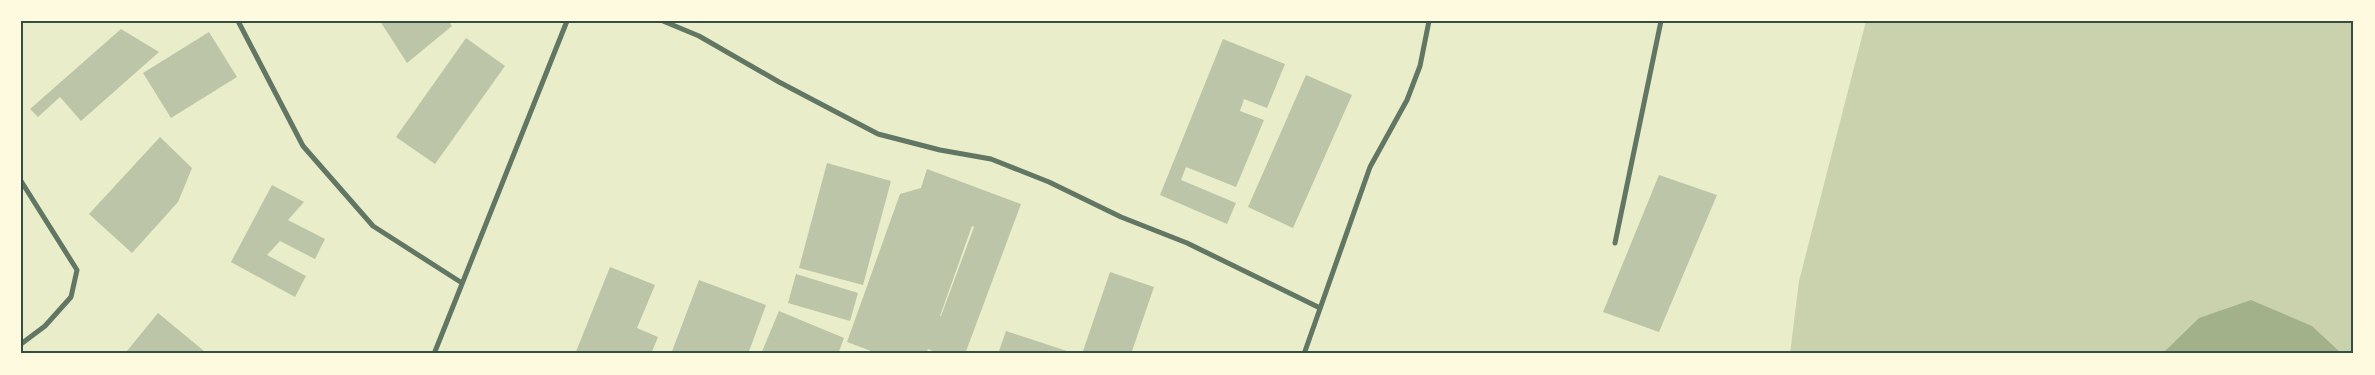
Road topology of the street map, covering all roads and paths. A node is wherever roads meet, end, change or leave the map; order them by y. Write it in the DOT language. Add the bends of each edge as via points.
graph roads {
  1 [pos="238,21"];
  2 [pos="567,21"];
  3 [pos="662,21"];
  4 [pos="1429,21"];
  5 [pos="1661,21"];
  6 [pos="21,180"];
  7 [pos="1616,243"];
  8 [pos="462,283"];
  9 [pos="1320,308"];
  10 [pos="21,344"];
  11 [pos="434,354"];
  12 [pos="1304,354"];
  1 -- 8 [label="street" via="303,146 372,226"];
  2 -- 8 [label="street"];
  3 -- 9 [label="street" via="699,36 878,134 991,159 1187,243"];
  4 -- 9 [label="street" via="1420,66 1407,100 1370,167"];
  5 -- 7 [label="street"];
  6 -- 10 [label="street" via="77,270 71,297 46,326"];
  8 -- 11 [label="street"];
  9 -- 12 [label="street"];
}
